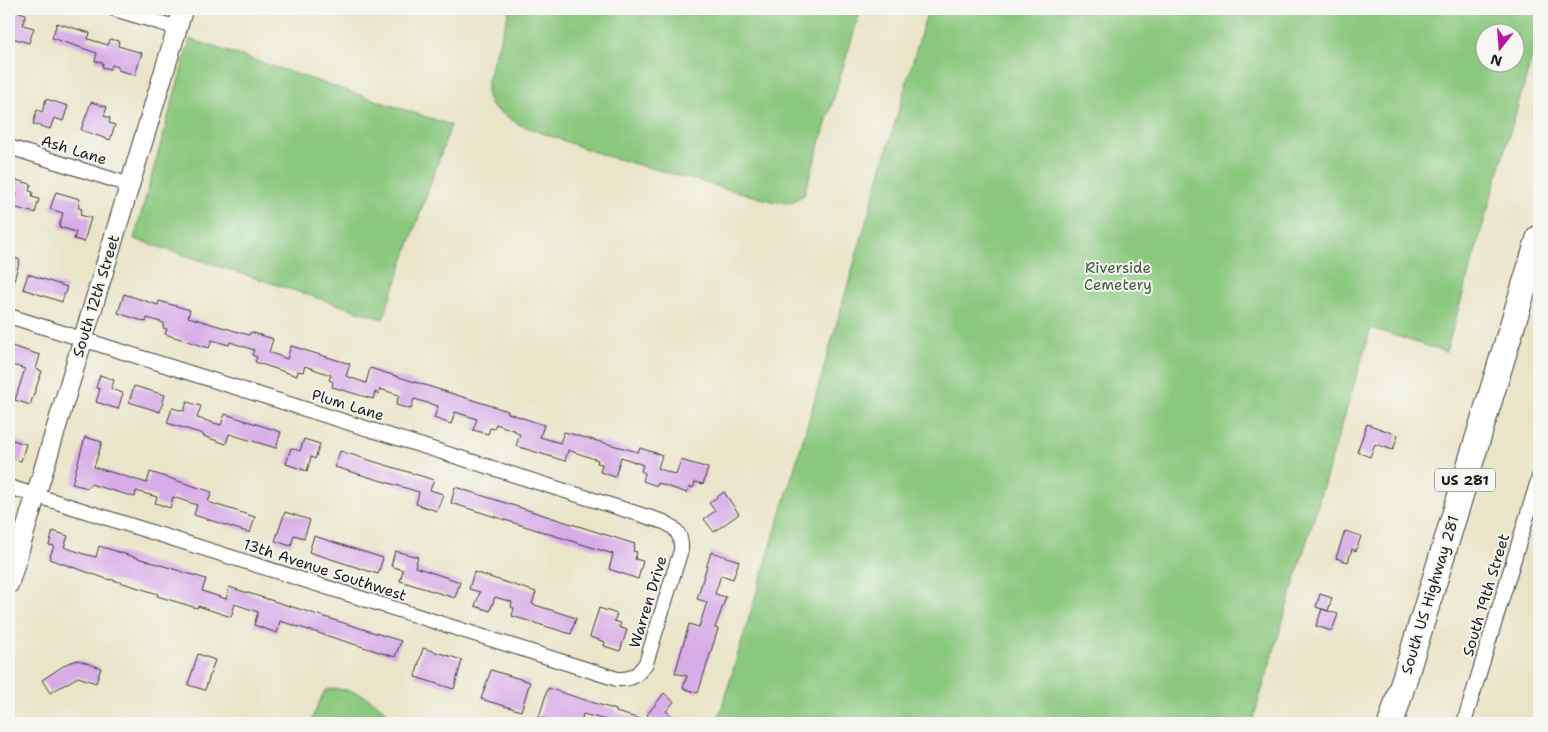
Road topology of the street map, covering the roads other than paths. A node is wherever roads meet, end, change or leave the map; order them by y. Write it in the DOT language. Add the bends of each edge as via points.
graph roads {
  1 [pos="114,9"];
  2 [pos="184,9"];
  3 [pos="178,28"];
  4 [pos="9,147"];
  5 [pos="130,184"];
  6 [pos="1539,238"];
  7 [pos="9,316"];
  8 [pos="83,339"];
  9 [pos="1539,477"];
  10 [pos="9,487"];
  11 [pos="36,495"];
  12 [pos="676,530"];
  13 [pos="9,584"];
  14 [pos="632,678"];
  15 [pos="1391,723"];
  16 [pos="1464,723"];
  1 -- 3 [label="street"];
  2 -- 3 [label="street, South 12th Street"];
  3 -- 5 [label="street, South 12th Street"];
  4 -- 5 [label="street, Ash Lane"];
  5 -- 8 [label="street, South 12th Street"];
  6 -- 15 [label="highway, South US Highway 281 / US 281"];
  7 -- 8 [label="street, Plum Lane"];
  8 -- 11 [label="street, South 12th Street"];
  8 -- 12 [label="street, Plum Lane" via="664,522"];
  9 -- 16 [label="street, South 19th Street"];
  10 -- 11 [label="street, 13th Avenue Southwest"];
  11 -- 13 [label="street, South 12th Street"];
  11 -- 14 [label="street, 13th Avenue Southwest" via="617,679"];
  12 -- 14 [label="street, Warren Drive" via="682,542 681,550 646,663"];
}
